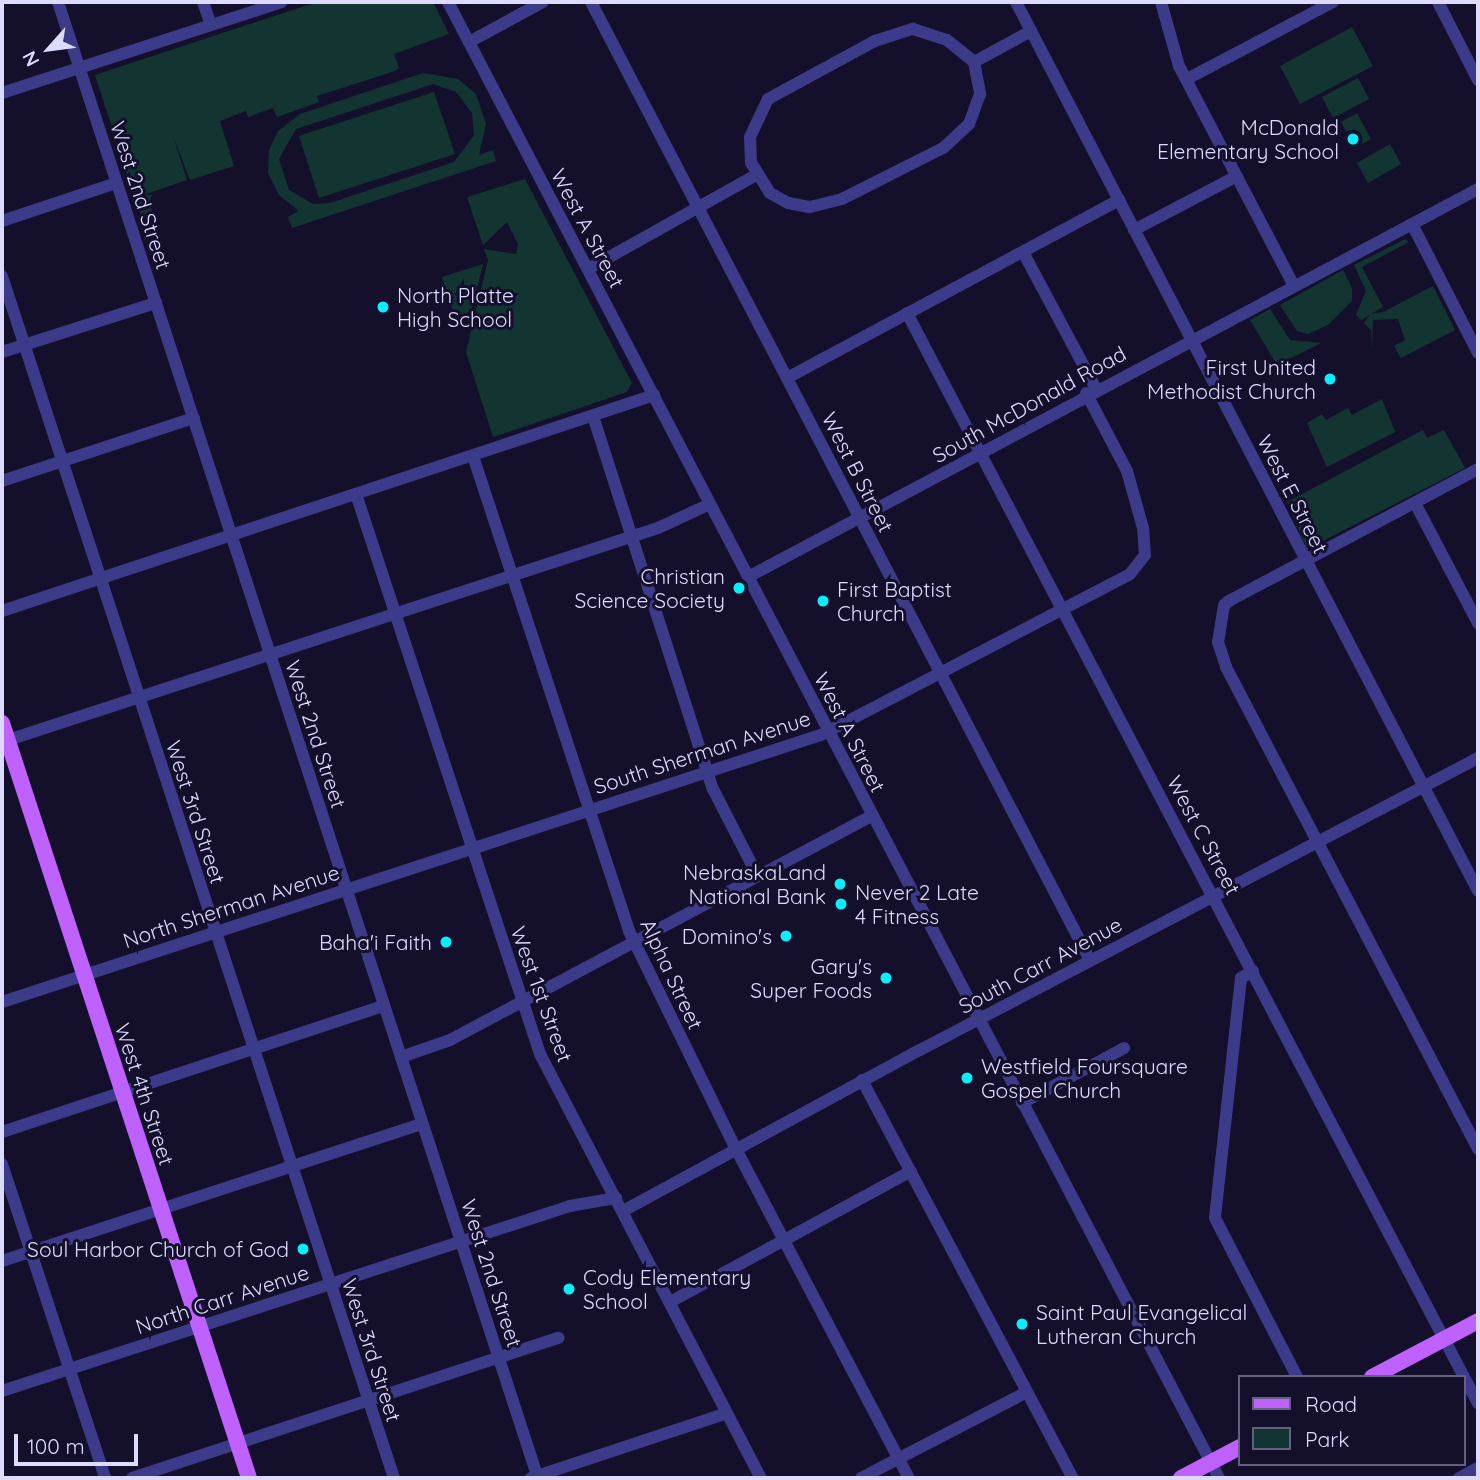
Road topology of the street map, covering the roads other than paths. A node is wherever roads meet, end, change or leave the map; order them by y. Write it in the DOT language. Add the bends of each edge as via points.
graph roads {
  1 [pos="58,2"];
  2 [pos="203,2"];
  3 [pos="282,2"];
  4 [pos="448,2"];
  5 [pos="542,2"];
  6 [pos="591,2"];
  7 [pos="1016,2"];
  8 [pos="1161,2"];
  9 [pos="1334,2"];
  10 [pos="1438,2"];
  11 [pos="1312,7"];
  12 [pos="211,25"];
  13 [pos="1031,31"];
  14 [pos="469,42"];
  15 [pos="974,62"];
  16 [pos="79,68"];
  17 [pos="1187,79"];
  18 [pos="1478,80"];
  19 [pos="2,93"];
  20 [pos="756,176"];
  21 [pos="1237,176"];
  22 [pos="116,183"];
  23 [pos="1478,189"];
  24 [pos="1119,200"];
  25 [pos="697,208"];
  26 [pos="2,221"];
  27 [pos="1412,224"];
  28 [pos="1134,230"];
  29 [pos="1023,252"];
  30 [pos="588,269"];
  31 [pos="2,276"];
  32 [pos="1294,286"];
  33 [pos="156,303"];
  34 [pos="907,313"];
  35 [pos="1191,339"];
  36 [pos="24,345"];
  37 [pos="2,352"];
  38 [pos="1478,353"];
  39 [pos="787,377"];
  40 [pos="1091,391"];
  41 [pos="654,395"];
  42 [pos="593,416"];
  43 [pos="194,418"];
  44 [pos="982,452"];
  45 [pos="472,456"];
  46 [pos="62,461"];
  47 [pos="1478,469"];
  48 [pos="2,481"];
  49 [pos="356,494"];
  50 [pos="710,503"];
  51 [pos="1415,503"];
  52 [pos="861,519"];
  53 [pos="232,535"];
  54 [pos="631,535"];
  55 [pos="1306,561"];
  56 [pos="511,574"];
  57 [pos="748,577"];
  58 [pos="100,579"];
  59 [pos="1064,608"];
  60 [pos="2,611"];
  61 [pos="395,613"];
  62 [pos="1478,623"];
  63 [pos="271,654"];
  64 [pos="940,672"];
  65 [pos="138,697"];
  66 [pos="2,723"];
  67 [pos="827,731"];
  68 [pos="5,741"];
  69 [pos="1478,758"];
  70 [pos="708,771"];
  71 [pos="1423,787"];
  72 [pos="589,809"];
  73 [pos="872,816"];
  74 [pos="1317,841"];
  75 [pos="472,848"];
  76 [pos="757,875"];
  77 [pos="346,888"];
  78 [pos="1478,891"];
  79 [pos="1214,895"];
  80 [pos="214,932"];
  81 [pos="634,942"];
  82 [pos="1090,960"];
  83 [pos="1254,971"];
  84 [pos="84,975"];
  85 [pos="2,1002"];
  86 [pos="522,1002"];
  87 [pos="384,1006"];
  88 [pos="978,1019"];
  89 [pos="1124,1048"];
  90 [pos="252,1050"];
  91 [pos="401,1057"];
  92 [pos="862,1080"];
  93 [pos="122,1093"];
  94 [pos="1022,1103"];
  95 [pos="422,1124"];
  96 [pos="2,1132"];
  97 [pos="736,1149"];
  98 [pos="1478,1149"];
  99 [pos="2,1164"];
  100 [pos="291,1167"];
  101 [pos="911,1171"];
  102 [pos="616,1198"];
  103 [pos="160,1209"];
  104 [pos="623,1211"];
  105 [pos="784,1241"];
  106 [pos="461,1242"];
  107 [pos="30,1251"];
  108 [pos="2,1261"];
  109 [pos="330,1285"];
  110 [pos="670,1302"];
  111 [pos="1478,1321"];
  112 [pos="199,1327"];
  113 [pos="559,1338"];
  114 [pos="1444,1339"];
  115 [pos="499,1358"];
  116 [pos="69,1369"];
  117 [pos="1296,1375"];
  118 [pos="1376,1375"];
  119 [pos="1463,1375"];
  120 [pos="1466,1381"];
  121 [pos="2,1391"];
  122 [pos="1027,1392"];
  123 [pos="369,1401"];
  124 [pos="1478,1404"];
  125 [pos="727,1413"];
  126 [pos="237,1444"];
  127 [pos="1238,1448"];
  128 [pos="898,1458"];
  129 [pos="1211,1462"];
  130 [pos="1478,1468"];
  131 [pos="105,1478"];
  132 [pos="132,1478"];
  133 [pos="248,1478"];
  134 [pos="394,1478"];
  135 [pos="535,1478"];
  136 [pos="761,1478"];
  137 [pos="861,1478"];
  138 [pos="909,1478"];
  139 [pos="1073,1478"];
  140 [pos="1181,1478"];
  141 [pos="1219,1478"];
  142 [pos="1459,1478"];
  1 -- 16 [label="street, West 2nd Street"];
  2 -- 12 [label="street"];
  3 -- 12 [label="street"];
  4 -- 14 [label="street, West A Street"];
  5 -- 14 [label="street"];
  6 -- 25 [label="street, West B Street"];
  7 -- 13 [label="street, West E Street"];
  8 -- 17 [label="street" via="1169,37"];
  9 -- 11 [label="street"];
  10 -- 18 [label="street"];
  11 -- 17 [label="street"];
  12 -- 16 [label="street"];
  13 -- 15 [label="street"];
  13 -- 24 [label="street, West E Street"];
  14 -- 30 [label="street, West A Street"];
  15 -- 20 [label="street" via="980,94 969,124 943,148 904,169 842,199 809,207 788,204 770,193"];
  15 -- 20 [label="street" via="947,40 913,29 894,32 841,58 781,91 759,111 750,137"];
  16 -- 19 [label="street"];
  16 -- 22 [label="street, West 2nd Street"];
  17 -- 21 [label="street"];
  20 -- 25 [label="street"];
  21 -- 28 [label="street"];
  21 -- 32 [label="street"];
  22 -- 26 [label="street"];
  22 -- 33 [label="street, West 2nd Street"];
  23 -- 27 [label="street, South McDonald Road"];
  24 -- 28 [label="street, West E Street"];
  24 -- 29 [label="street"];
  25 -- 30 [label="street"];
  25 -- 39 [label="street, West B Street"];
  27 -- 32 [label="street, South McDonald Road"];
  27 -- 38 [label="street"];
  28 -- 35 [label="street, West E Street"];
  29 -- 34 [label="street"];
  29 -- 40 [label="street"];
  30 -- 41 [label="street, West A Street"];
  31 -- 36 [label="street, West 3rd Street"];
  32 -- 35 [label="street, South McDonald Road"];
  33 -- 36 [label="street"];
  33 -- 43 [label="street, West 2nd Street"];
  34 -- 39 [label="street"];
  34 -- 44 [label="street, West C Street"];
  35 -- 40 [label="street, South McDonald Road"];
  35 -- 55 [label="street, West E Street"];
  36 -- 37 [label="street"];
  36 -- 46 [label="street, West 3rd Street"];
  39 -- 52 [label="street, West B Street"];
  40 -- 44 [label="street, South McDonald Road"];
  40 -- 59 [label="street, South Sherman Avenue" via="1127,471 1145,555 1130,574"];
  41 -- 42 [label="street"];
  41 -- 50 [label="street, West A Street"];
  42 -- 45 [label="street"];
  42 -- 54 [label="street"];
  43 -- 46 [label="street"];
  43 -- 53 [label="street, West 2nd Street"];
  44 -- 52 [label="street, South McDonald Road"];
  44 -- 59 [label="street, West C Street"];
  45 -- 49 [label="street"];
  45 -- 56 [label="street, Alpha Street"];
  46 -- 48 [label="street"];
  46 -- 58 [label="street, West 3rd Street"];
  47 -- 51 [label="street"];
  49 -- 53 [label="street"];
  49 -- 61 [label="street, West 1st Street"];
  50 -- 54 [label="street"];
  50 -- 57 [label="street, West A Street"];
  51 -- 55 [label="street"];
  51 -- 62 [label="street"];
  52 -- 57 [label="street, South McDonald Road"];
  52 -- 64 [label="street, West B Street"];
  53 -- 58 [label="street"];
  53 -- 63 [label="street, West 2nd Street"];
  54 -- 56 [label="street"];
  54 -- 70 [label="street"];
  55 -- 71 [label="street, West E Street"];
  55 -- 74 [label="street" via="1224,605 1219,651"];
  56 -- 61 [label="street"];
  56 -- 72 [label="street, Alpha Street"];
  57 -- 67 [label="street, West A Street"];
  58 -- 60 [label="street"];
  58 -- 65 [label="street, West 3rd Street"];
  59 -- 64 [label="street, South Sherman Avenue"];
  59 -- 79 [label="street, West C Street"];
  61 -- 63 [label="street"];
  61 -- 75 [label="street, West 1st Street"];
  63 -- 65 [label="street"];
  63 -- 77 [label="street, West 2nd Street"];
  64 -- 67 [label="street, South Sherman Avenue"];
  64 -- 82 [label="street, West B Street"];
  65 -- 68 [label="street"];
  65 -- 80 [label="street, West 3rd Street"];
  66 -- 68 [label="main road, West 4th Street"];
  67 -- 70 [label="street, South Sherman Avenue"];
  67 -- 73 [label="street, West A Street"];
  68 -- 84 [label="main road, West 4th Street"];
  69 -- 71 [label="street, South Carr Avenue"];
  70 -- 72 [label="street, South Sherman Avenue"];
  70 -- 76 [label="street"];
  71 -- 74 [label="street, South Carr Avenue"];
  71 -- 78 [label="street, West E Street"];
  72 -- 75 [label="street, South Sherman Avenue"];
  72 -- 81 [label="street, Alpha Street"];
  73 -- 76 [label="street"];
  73 -- 88 [label="street, West A Street"];
  74 -- 79 [label="street, South Carr Avenue"];
  74 -- 98 [label="street"];
  75 -- 77 [label="street, North Sherman Avenue"];
  75 -- 86 [label="street, West 1st Street"];
  76 -- 81 [label="street"];
  77 -- 80 [label="street, North Sherman Avenue"];
  77 -- 87 [label="street, West 2nd Street"];
  79 -- 82 [label="street, South Carr Avenue"];
  79 -- 83 [label="street, West C Street"];
  80 -- 84 [label="street, North Sherman Avenue"];
  80 -- 90 [label="street, West 3rd Street"];
  81 -- 86 [label="street"];
  81 -- 97 [label="street, Alpha Street"];
  82 -- 88 [label="street, South Carr Avenue"];
  83 -- 114 [label="street, West C Street"];
  83 -- 117 [label="street" via="1241,978 1215,1219"];
  84 -- 85 [label="street, North Sherman Avenue"];
  84 -- 93 [label="main road, West 4th Street"];
  86 -- 91 [label="street" via="450,1040"];
  86 -- 102 [label="street, West 1st Street" via="540,1054"];
  87 -- 90 [label="street"];
  87 -- 91 [label="street, West 2nd Street"];
  88 -- 92 [label="street, South Carr Avenue"];
  88 -- 94 [label="street, West A Street"];
  89 -- 94 [label="street"];
  90 -- 93 [label="street"];
  90 -- 100 [label="street, West 3rd Street"];
  91 -- 95 [label="street, West 2nd Street"];
  92 -- 97 [label="street, South Carr Avenue"];
  92 -- 101 [label="street"];
  93 -- 96 [label="street"];
  93 -- 103 [label="main road, West 4th Street"];
  94 -- 129 [label="street, West A Street"];
  95 -- 100 [label="street"];
  95 -- 106 [label="street, West 2nd Street"];
  97 -- 104 [label="street, South Carr Avenue"];
  97 -- 105 [label="street, Alpha Street"];
  99 -- 107 [label="street"];
  100 -- 103 [label="street"];
  100 -- 109 [label="street, West 3rd Street"];
  101 -- 105 [label="street"];
  101 -- 122 [label="street"];
  102 -- 104 [label="street, West 1st Street"];
  102 -- 106 [label="street, North Carr Avenue" via="570,1206"];
  103 -- 107 [label="street"];
  103 -- 112 [label="main road, West 4th Street"];
  104 -- 110 [label="street, West 1st Street"];
  105 -- 110 [label="street"];
  105 -- 128 [label="street, Alpha Street"];
  106 -- 109 [label="street, North Carr Avenue"];
  106 -- 115 [label="street, West 2nd Street"];
  107 -- 108 [label="street"];
  107 -- 116 [label="street"];
  109 -- 112 [label="street, North Carr Avenue"];
  109 -- 123 [label="street, West 3rd Street"];
  110 -- 125 [label="street, West 1st Street"];
  111 -- 114 [label="main road"];
  112 -- 116 [label="street, North Carr Avenue"];
  112 -- 126 [label="main road, West 4th Street"];
  113 -- 115 [label="street"];
  114 -- 118 [label="main road"];
  114 -- 119 [label="street, West C Street"];
  115 -- 123 [label="street"];
  115 -- 135 [label="street, West 2nd Street"];
  116 -- 121 [label="street, North Carr Avenue"];
  116 -- 131 [label="street"];
  120 -- 124 [label="street, West C Street"];
  122 -- 128 [label="street"];
  122 -- 139 [label="street"];
  123 -- 126 [label="street"];
  123 -- 134 [label="street, West 3rd Street"];
  125 -- 135 [label="street"];
  125 -- 136 [label="street, West 1st Street"];
  126 -- 132 [label="street"];
  126 -- 133 [label="main road, West 4th Street"];
  127 -- 129 [label="main road"];
  128 -- 137 [label="street"];
  128 -- 138 [label="street, Alpha Street"];
  129 -- 140 [label="main road"];
  129 -- 141 [label="street, West A Street"];
  130 -- 142 [label="street"];
}
